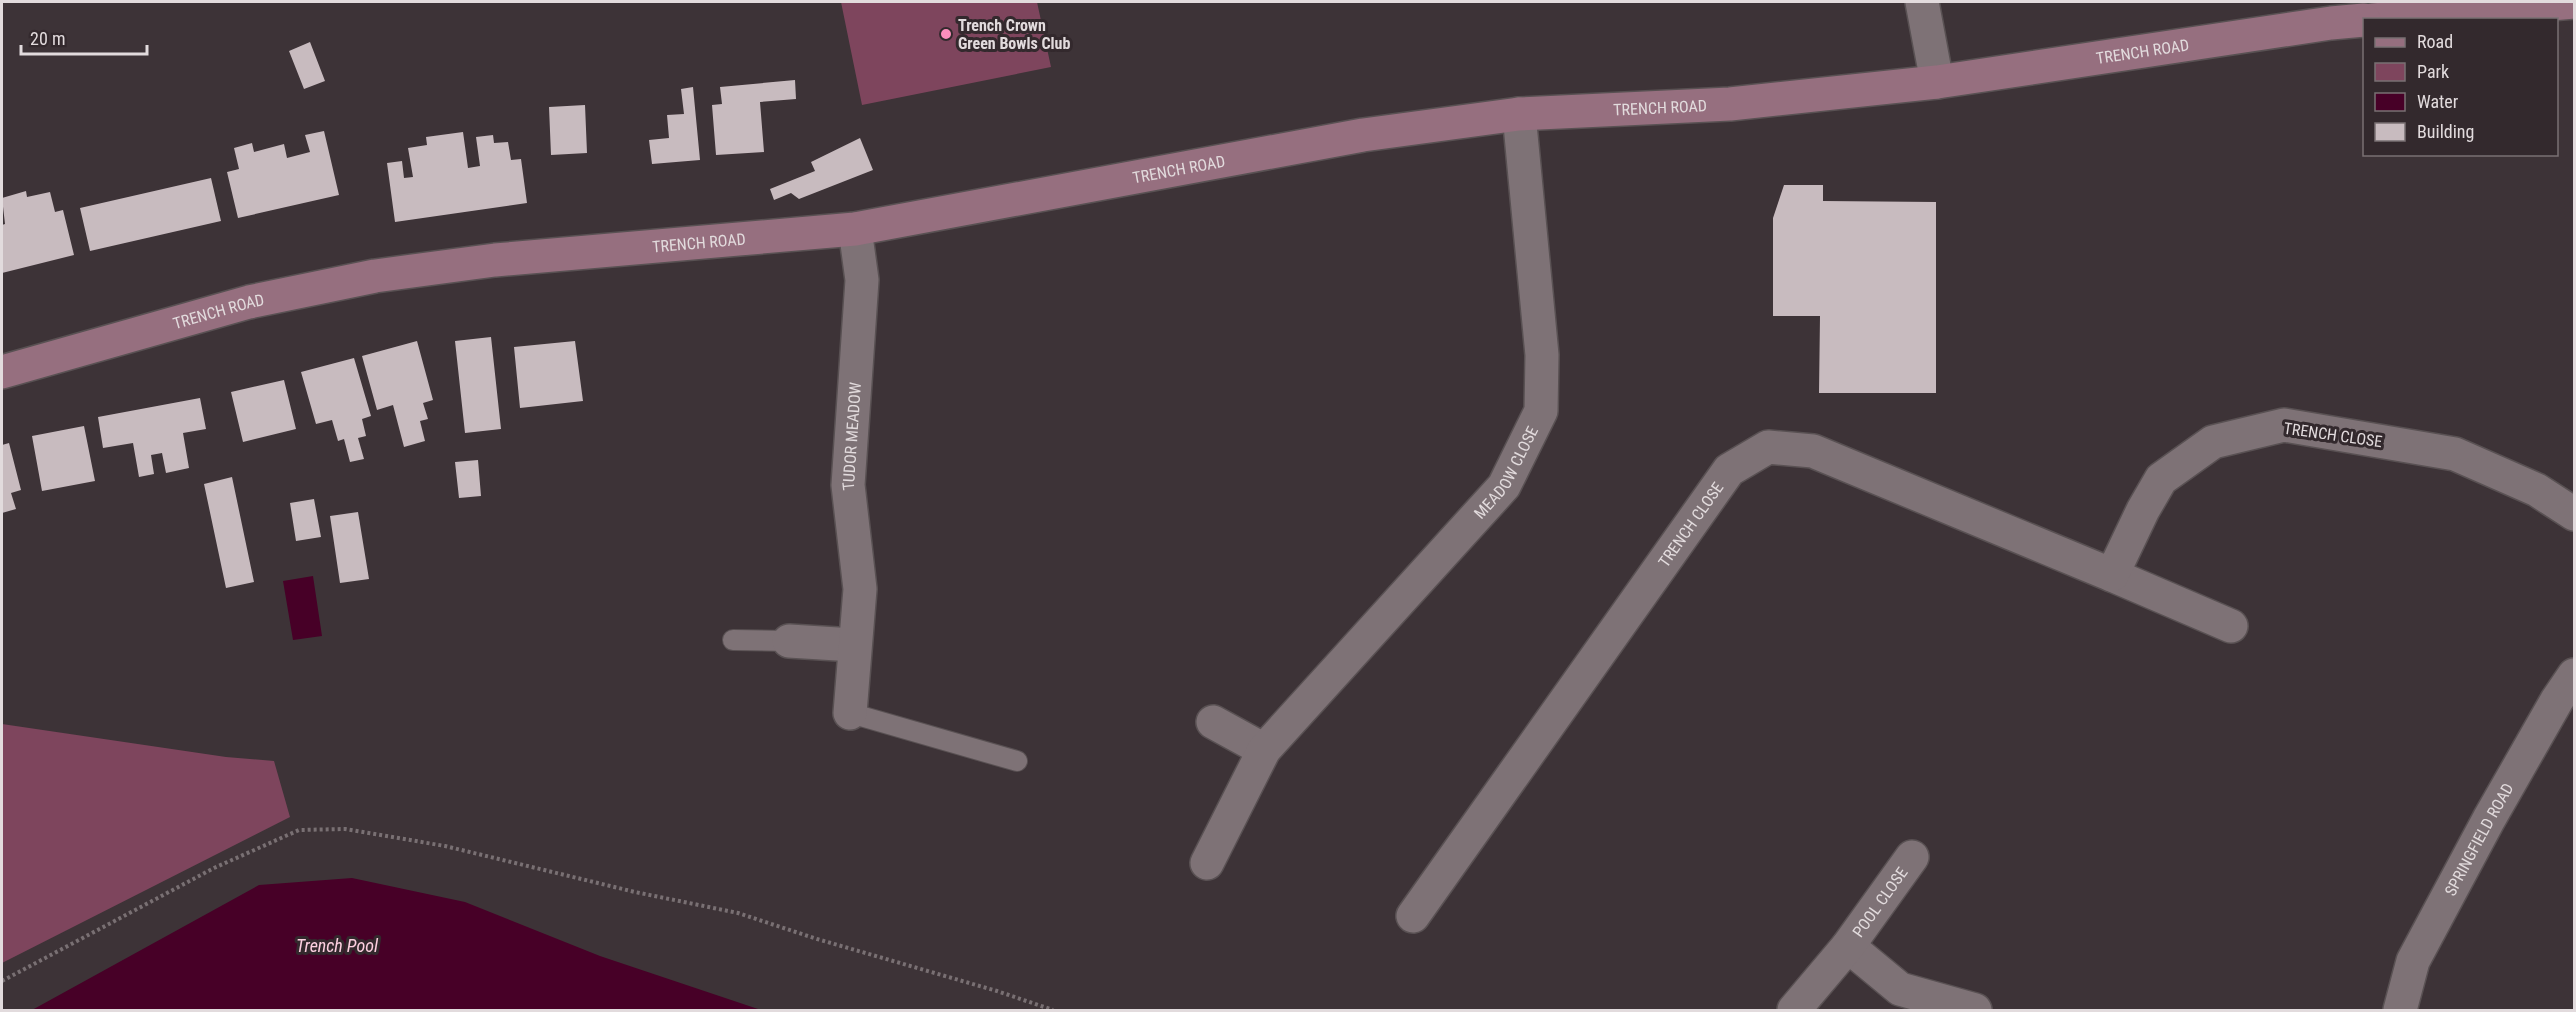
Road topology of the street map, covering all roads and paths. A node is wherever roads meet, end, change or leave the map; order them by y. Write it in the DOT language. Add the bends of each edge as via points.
graph roads {
  1 [pos="1922,2"];
  2 [pos="2574,2"];
  3 [pos="2395,18"];
  4 [pos="2363,20"];
  5 [pos="1937,82"];
  6 [pos="1519,114"];
  7 [pos="855,229"];
  8 [pos="2,372"];
  9 [pos="2574,514"];
  10 [pos="2112,575"];
  11 [pos="2231,626"];
  12 [pos="732,640"];
  13 [pos="789,641"];
  14 [pos="854,645"];
  15 [pos="2574,675"];
  16 [pos="850,713"];
  17 [pos="1213,722"];
  18 [pos="1264,750"];
  19 [pos="1017,761"];
  20 [pos="1912,858"];
  21 [pos="1207,863"];
  22 [pos="1413,916"];
  23 [pos="1848,946"];
  24 [pos="2,981"];
  25 [pos="1053,1011"];
  26 [pos="1794,1011"];
  27 [pos="1975,1011"];
  28 [pos="2400,1011"];
  1 -- 5 [label="street"];
  2 -- 3 [label="street"];
  4 -- 5 [label="street, TRENCH ROAD"];
  5 -- 6 [label="street, TRENCH ROAD" via="1730,104"];
  6 -- 7 [label="street, TRENCH ROAD" via="1363,135"];
  6 -- 18 [label="street, MEADOW CLOSE" via="1542,355 1541,411 1504,486"];
  7 -- 8 [label="street, TRENCH ROAD" via="495,260 375,276 249,302"];
  7 -- 14 [label="street, TUDOR MEADOW" via="862,280 848,485 860,589"];
  9 -- 10 [label="street, TRENCH CLOSE" via="2537,490 2455,454 2284,425 2213,442 2162,479"];
  10 -- 11 [label="street, TRENCH CLOSE"];
  10 -- 22 [label="street, TRENCH CLOSE" via="1813,451 1768,447 1729,470"];
  12 -- 13 [label="lane"];
  13 -- 14 [label="street"];
  14 -- 16 [label="street, TUDOR MEADOW"];
  15 -- 28 [label="street, SPRINGFIELD ROAD" via="2494,809 2413,961"];
  16 -- 19 [label="lane"];
  17 -- 18 [label="street"];
  18 -- 21 [label="street, MEADOW CLOSE"];
  20 -- 23 [label="street, POOL CLOSE"];
  23 -- 26 [label="street, POOL CLOSE"];
  23 -- 27 [label="street, POOL CLOSE" via="1900,989"];
  24 -- 25 [label="path" via="214,868 299,830 345,829 445,846 738,914"];
}
